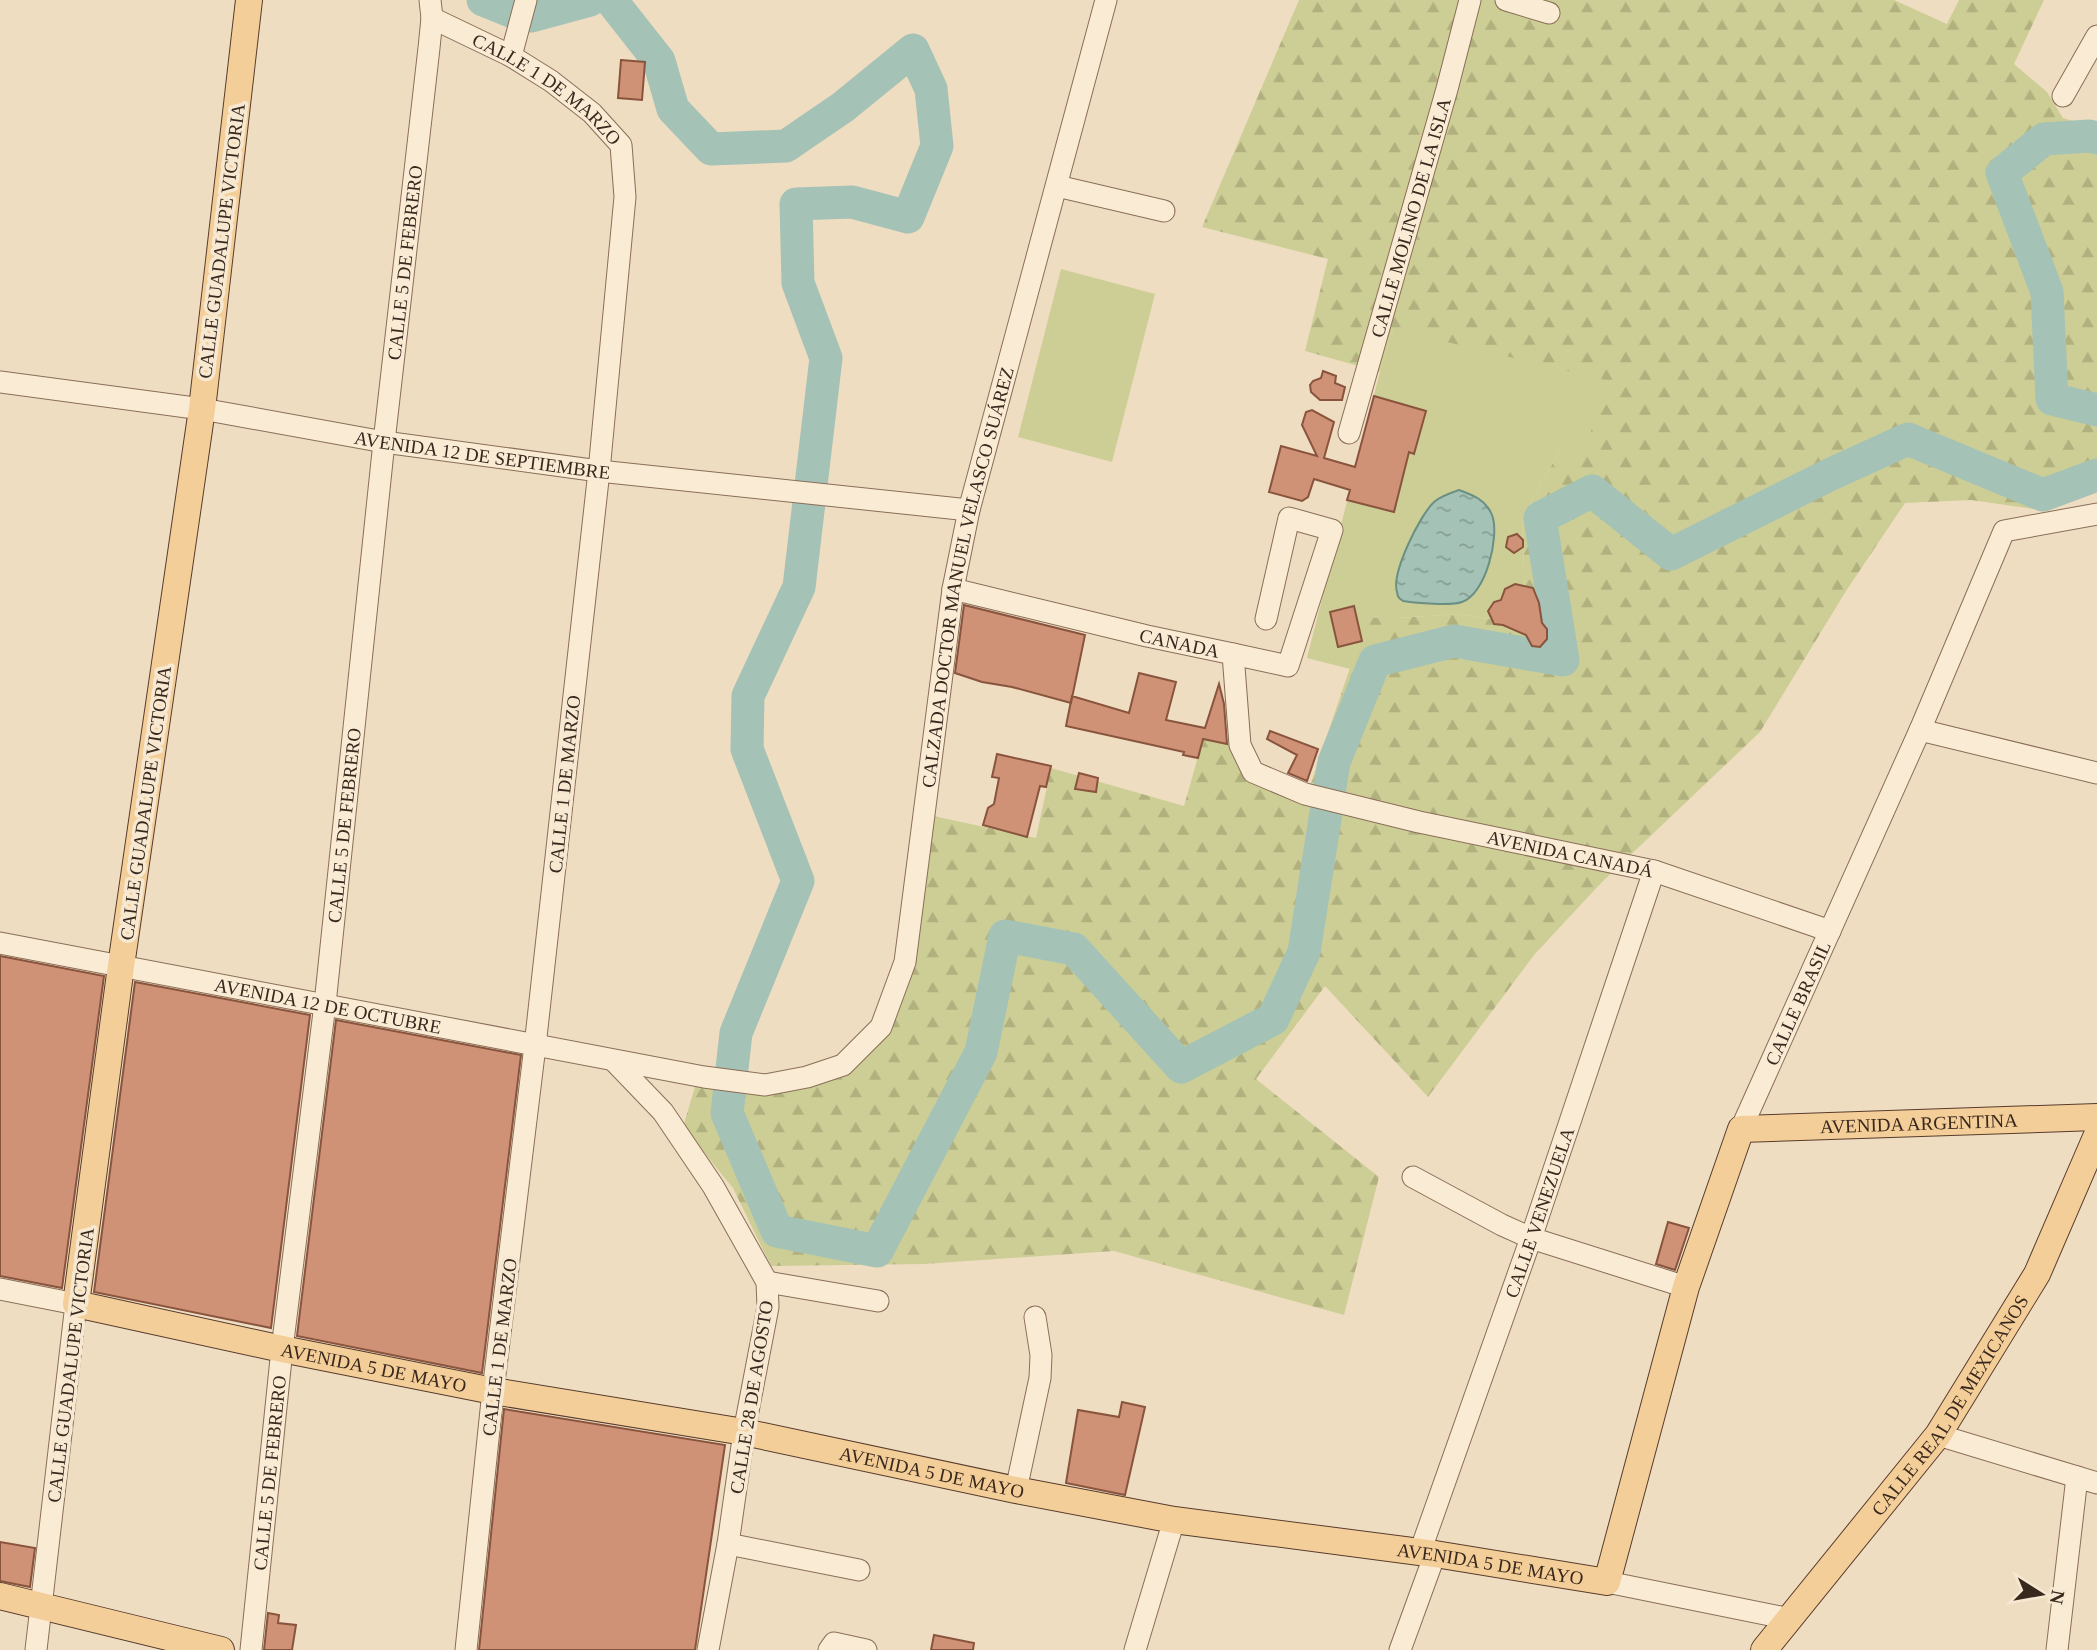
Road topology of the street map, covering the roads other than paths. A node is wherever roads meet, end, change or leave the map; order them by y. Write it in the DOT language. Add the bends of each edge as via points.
graph roads {
  1 [pos="249,0"];
  2 [pos="526,0"];
  3 [pos="1106,0"];
  4 [pos="1470,0"];
  5 [pos="1506,0"];
  6 [pos="431,9"];
  7 [pos="1549,13"];
  8 [pos="2097,36"];
  9 [pos="511,56"];
  10 [pos="2063,96"];
  11 [pos="1057,186"];
  12 [pos="1164,211"];
  13 [pos="0,382"];
  14 [pos="202,409"];
  15 [pos="1349,433"];
  16 [pos="384,442"];
  17 [pos="599,471"];
  18 [pos="969,510"];
  19 [pos="2097,514"];
  20 [pos="953,589"];
  21 [pos="1266,619"];
  22 [pos="1233,654"];
  23 [pos="1920,730"];
  24 [pos="2097,773"];
  25 [pos="1304,794"];
  26 [pos="1654,871"];
  27 [pos="1830,931"];
  28 [pos="0,943"];
  29 [pos="121,966"];
  30 [pos="326,1004"];
  31 [pos="535,1045"];
  32 [pos="614,1061"];
  33 [pos="2097,1117"];
  34 [pos="1741,1129"];
  35 [pos="2097,1135"];
  36 [pos="1413,1177"];
  37 [pos="1531,1238"];
  38 [pos="767,1282"];
  39 [pos="1686,1287"];
  40 [pos="0,1289"];
  41 [pos="878,1301"];
  42 [pos="76,1304"];
  43 [pos="1035,1317"];
  44 [pos="282,1349"];
  45 [pos="494,1391"];
  46 [pos="744,1432"];
  47 [pos="1938,1434"];
  48 [pos="2087,1480"];
  49 [pos="1016,1490"];
  50 [pos="1174,1520"];
  51 [pos="729,1544"];
  52 [pos="1428,1553"];
  53 [pos="859,1570"];
  54 [pos="1607,1582"];
  55 [pos="0,1596"];
  56 [pos="41,1606"];
  57 [pos="1790,1619"];
  58 [pos="36,1650"];
  59 [pos="221,1650"];
  60 [pos="251,1650"];
  61 [pos="466,1650"];
  62 [pos="708,1650"];
  63 [pos="830,1650"];
  64 [pos="866,1650"];
  65 [pos="1135,1650"];
  66 [pos="1401,1650"];
  67 [pos="1764,1650"];
  68 [pos="2056,1650"];
  1 -- 14 [label="main road, CALLE GUADALUPE VICTORIA"];
  2 -- 9 [label="street"];
  3 -- 11 [label="street, CALZADA DOCTOR MANUEL VELASCO SUÁREZ"];
  4 -- 15 [label="street, CALLE MOLINO DE LA ISLA"];
  5 -- 7 [label="street"];
  6 -- 9 [label="street, CALLE 1 DE MARZO"];
  6 -- 16 [label="street, CALLE 5 DE FEBRERO"];
  8 -- 10 [label="street"];
  9 -- 17 [label="street, CALLE 1 DE MARZO" via="592,113 621,145 625,197"];
  11 -- 12 [label="street"];
  11 -- 18 [label="street, CALZADA DOCTOR MANUEL VELASCO SUÁREZ"];
  13 -- 14 [label="street, AVENIDA 12 DE SEPTIEMBRE"];
  14 -- 16 [label="street, AVENIDA 12 DE SEPTIEMBRE"];
  14 -- 29 [label="main road, CALLE GUADALUPE VICTORIA"];
  16 -- 17 [label="street, AVENIDA 12 DE SEPTIEMBRE"];
  16 -- 30 [label="street, CALLE 5 DE FEBRERO"];
  17 -- 18 [label="street, AVENIDA 12 DE SEPTIEMBRE"];
  17 -- 31 [label="street, CALLE 1 DE MARZO"];
  18 -- 20 [label="street, CALZADA DOCTOR MANUEL VELASCO SUÁREZ"];
  19 -- 23 [label="street, CALLE BRASIL" via="2004,531"];
  20 -- 22 [label="street, CANADA"];
  20 -- 32 [label="street, CALZADA DOCTOR MANUEL VELASCO SUÁREZ" via="905,962 881,1027 843,1065 765,1085"];
  21 -- 22 [label="street" via="1289,518 1332,530 1288,666"];
  22 -- 25 [label="street, CANADA" via="1240,745 1253,772"];
  23 -- 24 [label="street"];
  23 -- 27 [label="street, CALLE BRASIL"];
  25 -- 26 [label="street, AVENIDA CANADÁ"];
  26 -- 27 [label="street, AVENIDA CANADÁ"];
  26 -- 37 [label="street, CALLE VENEZUELA"];
  27 -- 34 [label="street, CALLE BRASIL"];
  28 -- 29 [label="street, AVENIDA 12 DE OCTUBRE"];
  29 -- 30 [label="street, AVENIDA 12 DE OCTUBRE"];
  29 -- 42 [label="main road, CALLE GUADALUPE VICTORIA"];
  30 -- 31 [label="street, AVENIDA 12 DE OCTUBRE"];
  30 -- 44 [label="street, CALLE 5 DE FEBRERO"];
  31 -- 32 [label="street"];
  31 -- 45 [label="street, CALLE 1 DE MARZO"];
  32 -- 38 [label="street, CALLE 28 DE AGOSTO" via="663,1112 713,1186"];
  33 -- 34 [label="main road, AVENIDA ARGENTINA"];
  34 -- 39 [label="main road, CALLE BRASIL"];
  35 -- 47 [label="main road, CALLE REAL DE MEXICANOS" via="2038,1274"];
  36 -- 37 [label="street"];
  37 -- 39 [label="street"];
  37 -- 52 [label="street, CALLE VENEZUELA"];
  38 -- 41 [label="street"];
  38 -- 46 [label="street, CALLE 28 DE AGOSTO" via="768,1307"];
  39 -- 54 [label="main road, CALLE BRASIL"];
  40 -- 42 [label="street"];
  42 -- 44 [label="main road, AVENIDA 5 DE MAYO"];
  42 -- 56 [label="street, CALLE GUADALUPE VICTORIA"];
  43 -- 49 [label="street" via="1040,1378"];
  44 -- 45 [label="main road, AVENIDA 5 DE MAYO"];
  44 -- 60 [label="street, CALLE 5 DE FEBRERO"];
  45 -- 46 [label="main road, AVENIDA 5 DE MAYO"];
  45 -- 61 [label="street, CALLE 1 DE MARZO"];
  46 -- 49 [label="main road, AVENIDA 5 DE MAYO"];
  46 -- 51 [label="street, CALLE 28 DE AGOSTO"];
  47 -- 48 [label="street"];
  47 -- 57 [label="main road, CALLE REAL DE MEXICANOS"];
  48 -- 68 [label="street"];
  49 -- 50 [label="main road, AVENIDA 5 DE MAYO"];
  50 -- 52 [label="main road, AVENIDA 5 DE MAYO"];
  50 -- 65 [label="street"];
  51 -- 53 [label="street"];
  51 -- 62 [label="street, CALLE 28 DE AGOSTO"];
  52 -- 54 [label="main road, AVENIDA 5 DE MAYO"];
  52 -- 66 [label="street, CALLE VENEZUELA"];
  54 -- 57 [label="street, AVENIDA 5 DE MAYO"];
  55 -- 56 [label="main road"];
  56 -- 58 [label="street, CALLE GUADALUPE VICTORIA"];
  56 -- 59 [label="main road"];
  57 -- 67 [label="main road, CALLE REAL DE MEXICANOS"];
  63 -- 64 [label="street" via="834,1643"];
}
